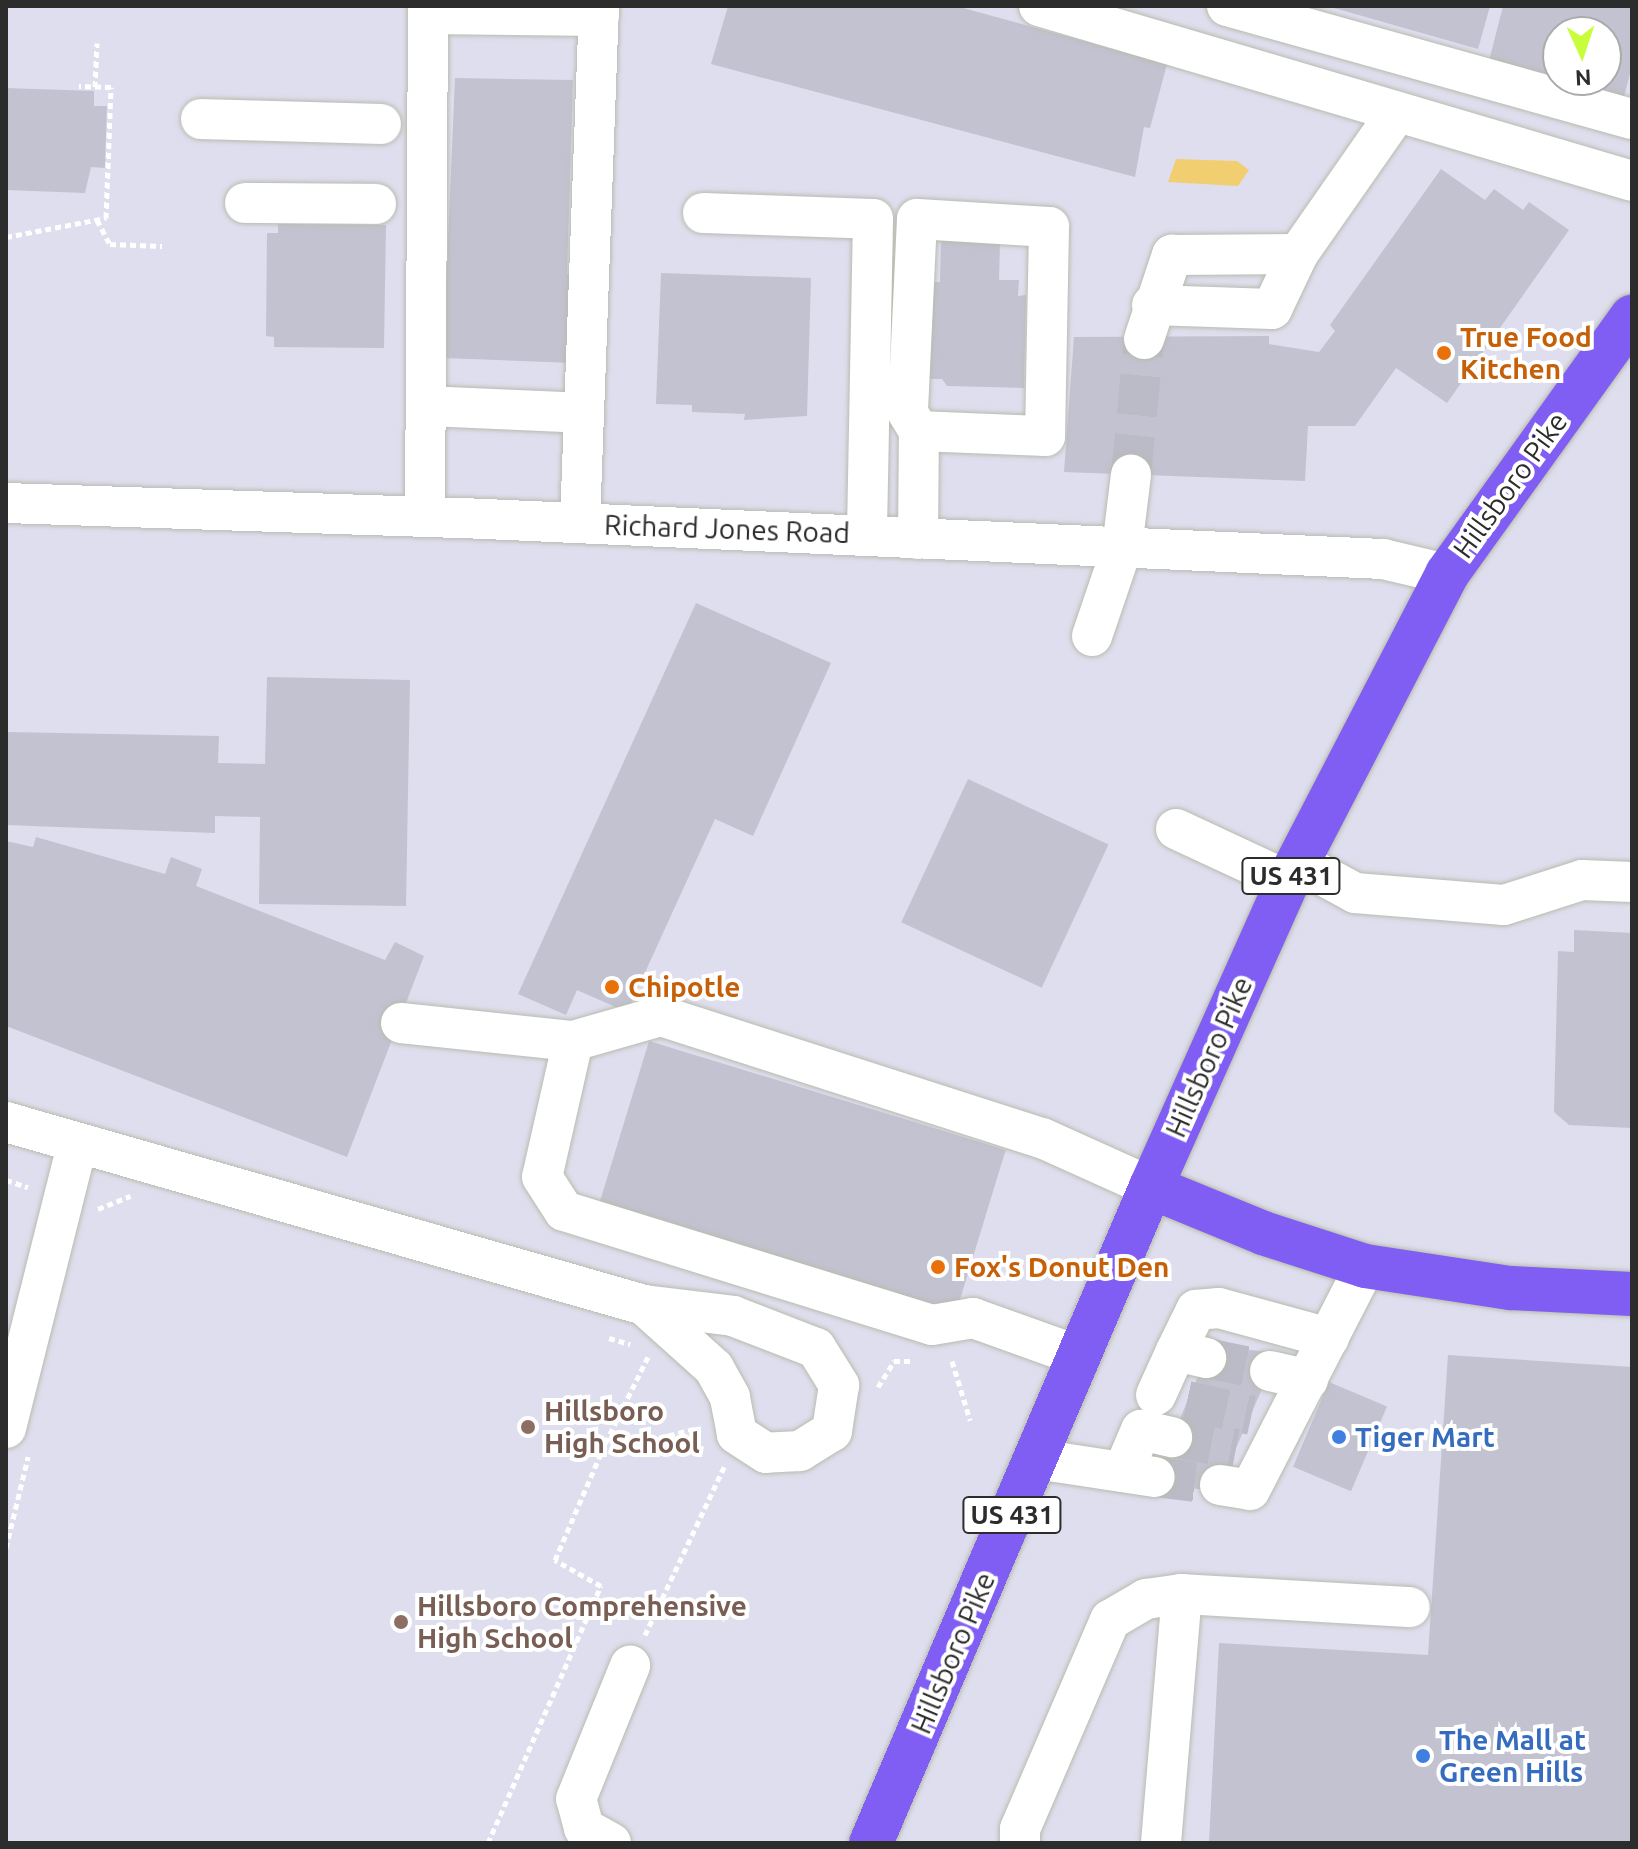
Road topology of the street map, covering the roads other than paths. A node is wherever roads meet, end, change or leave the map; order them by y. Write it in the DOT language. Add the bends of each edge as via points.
graph roads {
  1 [pos="1039,6"];
  2 [pos="1227,6"];
  3 [pos="428,10"];
  4 [pos="599,11"];
  5 [pos="1397,112"];
  6 [pos="201,119"];
  7 [pos="1632,119"];
  8 [pos="381,124"];
  9 [pos="1632,181"];
  10 [pos="245,203"];
  11 [pos="376,204"];
  12 [pos="703,213"];
  13 [pos="1298,254"];
  14 [pos="1632,317"];
  15 [pos="426,406"];
  16 [pos="584,413"];
  17 [pos="919,431"];
  18 [pos="1131,475"];
  19 [pos="6,503"];
  20 [pos="425,517"];
  21 [pos="580,523"];
  22 [pos="867,535"];
  23 [pos="918,539"];
  24 [pos="1122,548"];
  25 [pos="1447,574"];
  26 [pos="1092,636"];
  27 [pos="1176,829"];
  28 [pos="1293,871"];
  29 [pos="1632,882"];
  30 [pos="401,1023"];
  31 [pos="573,1041"];
  32 [pos="6,1122"];
  33 [pos="77,1145"];
  34 [pos="1151,1187"];
  35 [pos="1365,1266"];
  36 [pos="1632,1294"];
  37 [pos="644,1305"];
  38 [pos="1329,1338"];
  39 [pos="1079,1356"];
  40 [pos="19,1435"];
  41 [pos="1036,1459"];
  42 [pos="1220,1485"];
  43 [pos="1182,1594"];
  44 [pos="1410,1607"];
  45 [pos="630,1666"];
  46 [pos="883,1836"];
  47 [pos="611,1843"];
  48 [pos="1020,1843"];
  49 [pos="1161,1843"];
  1 -- 5 [label="street"];
  2 -- 7 [label="street"];
  3 -- 4 [label="street"];
  3 -- 15 [label="street"];
  4 -- 16 [label="street"];
  5 -- 9 [label="street"];
  5 -- 13 [label="street"];
  6 -- 8 [label="street"];
  10 -- 11 [label="street"];
  12 -- 22 [label="street" via="873,219"];
  13 -- 13 [label="street" via="1172,255 1148,322 1272,309"];
  14 -- 25 [label="main road, Hillsboro Pike / US 431"];
  15 -- 16 [label="street"];
  15 -- 20 [label="street"];
  16 -- 21 [label="street"];
  17 -- 17 [label="street" via="1045,436 1049,227 917,219 908,413"];
  17 -- 23 [label="street"];
  18 -- 24 [label="street"];
  19 -- 20 [label="street, Richard Jones Road"];
  20 -- 21 [label="street, Richard Jones Road"];
  21 -- 22 [label="street, Richard Jones Road"];
  22 -- 23 [label="street, Richard Jones Road"];
  23 -- 24 [label="street, Richard Jones Road"];
  24 -- 25 [label="street, Richard Jones Road" via="1389,559"];
  24 -- 26 [label="street"];
  25 -- 28 [label="main road, Hillsboro Pike / US 431"];
  27 -- 28 [label="street"];
  28 -- 29 [label="street" via="1355,893 1504,905 1582,880"];
  28 -- 34 [label="main road, Hillsboro Pike / US 431"];
  30 -- 31 [label="street"];
  31 -- 34 [label="street" via="661,1016 1042,1138"];
  31 -- 39 [label="street" via="542,1177 564,1211 932,1325 973,1318"];
  32 -- 33 [label="street"];
  33 -- 37 [label="street"];
  33 -- 40 [label="street"];
  34 -- 35 [label="main road" via="1263,1233"];
  34 -- 39 [label="main road, Hillsboro Pike / US 431"];
  35 -- 36 [label="main road" via="1511,1288"];
  35 -- 38 [label="street"];
  37 -- 37 [label="street" via="714,1368 730,1397 737,1434 766,1453 800,1451 832,1431 839,1385 816,1348 733,1316"];
  38 -- 41 [label="street" via="1219,1308 1196,1310 1191,1354 1139,1475"];
  38 -- 42 [label="street" via="1289,1376 1261,1436 1250,1490"];
  39 -- 41 [label="main road, Hillsboro Pike / US 431"];
  41 -- 46 [label="main road, Hillsboro Pike / US 431"];
  43 -- 44 [label="street"];
  43 -- 48 [label="street" via="1146,1599 1110,1620 1020,1829"];
  43 -- 49 [label="street"];
  45 -- 47 [label="street" via="576,1799 584,1828"];
}
